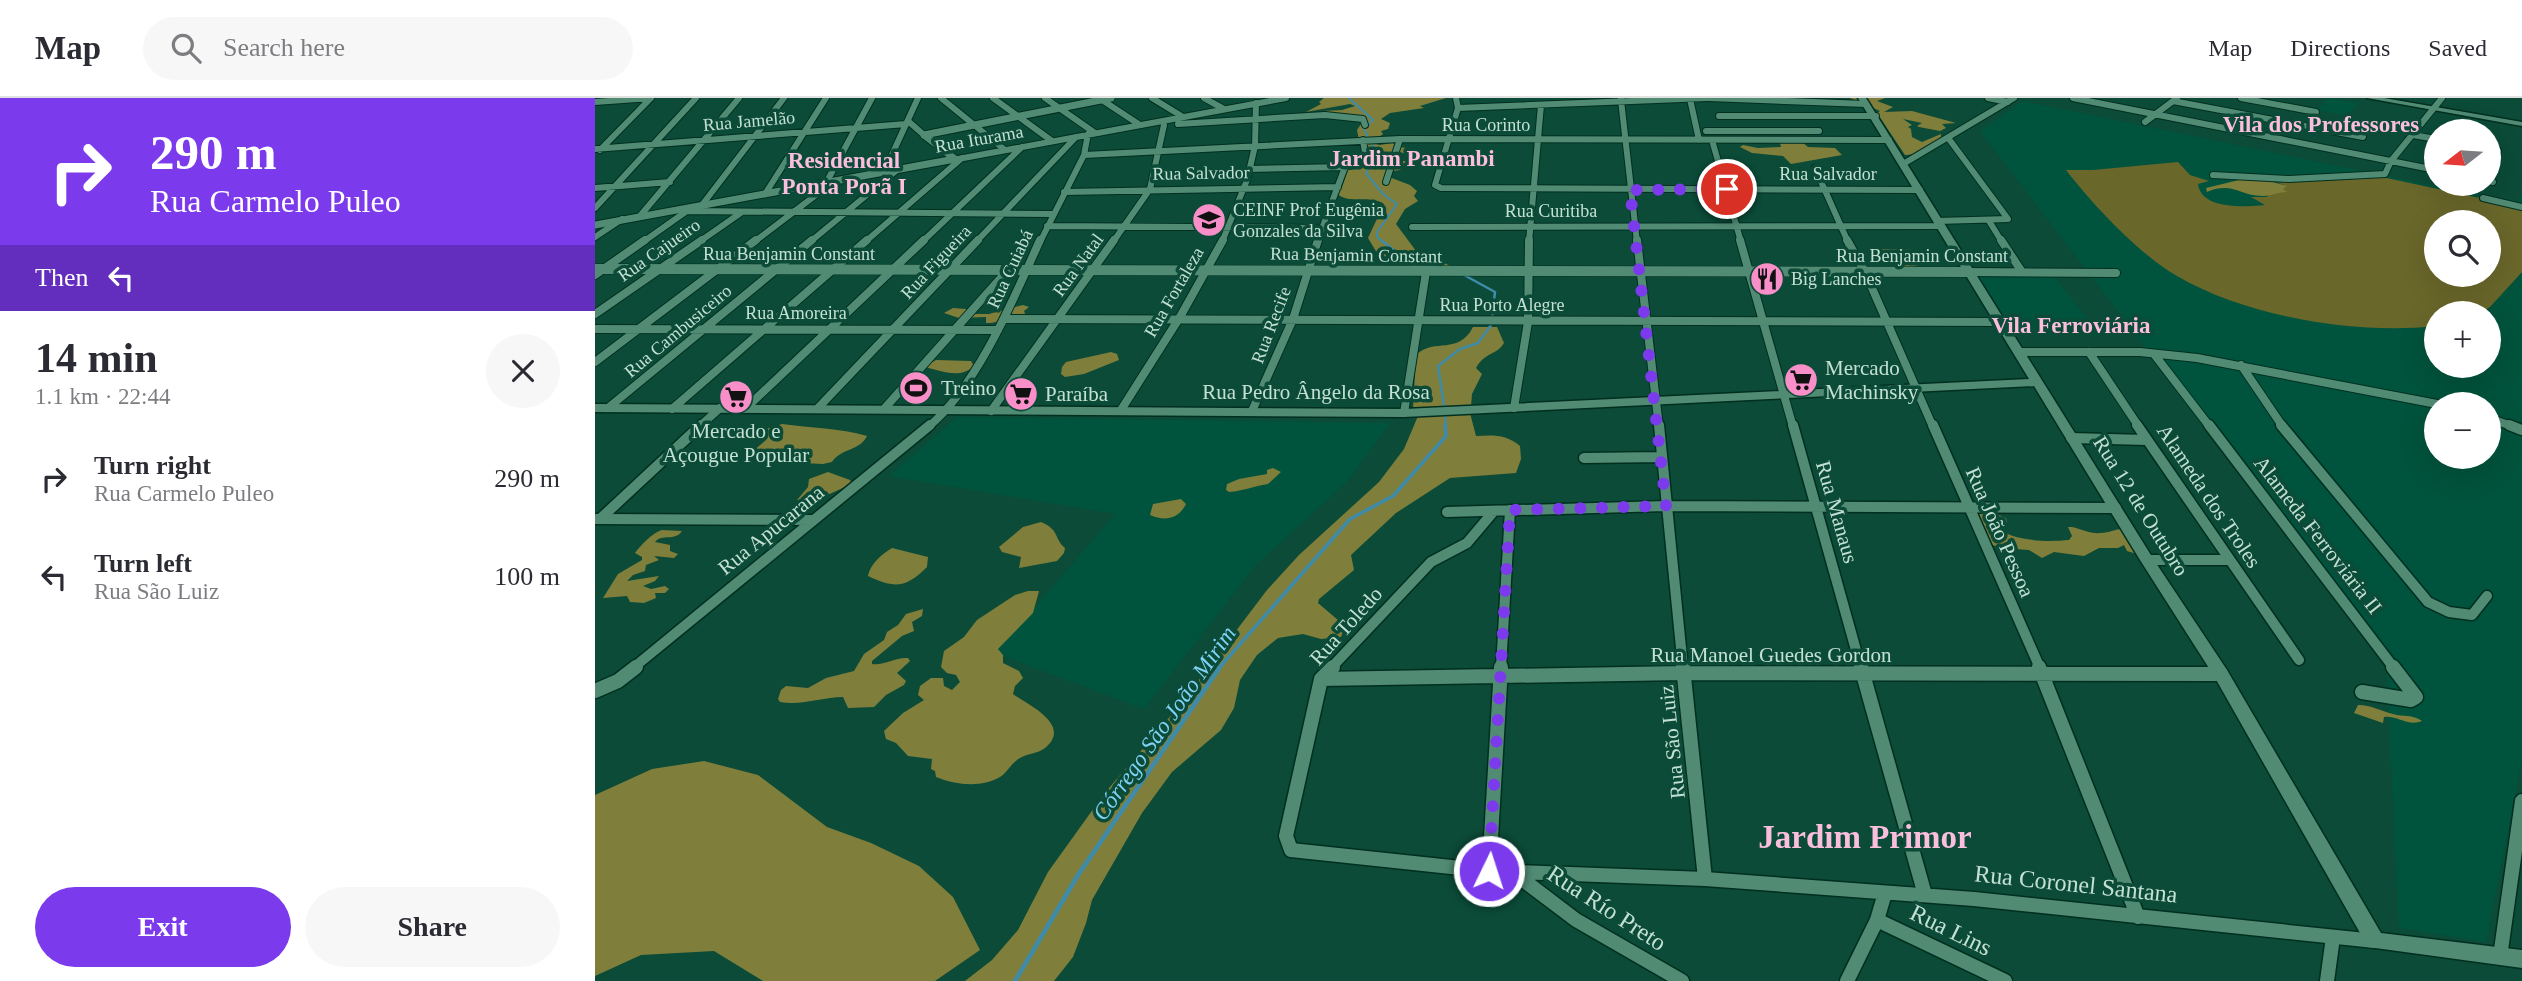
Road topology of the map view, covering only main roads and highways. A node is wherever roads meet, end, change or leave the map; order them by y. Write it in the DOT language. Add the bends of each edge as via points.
graph roads {
  1 [pos="2371,98"];
  2 [pos="2388,98"];
  3 [pos="1864,101"];
  4 [pos="2434,107"];
  5 [pos="2522,122"];
  6 [pos="2037,382"];
  7 [pos="601,408"];
  8 [pos="2375,941"];
  9 [pos="2522,959"];
  1 -- 4 [label="main road"];
  2 -- 4 [label="main road"];
  3 -- 6 [label="main road, Rua 12 de Outubro"];
  4 -- 5 [label="main road"];
  6 -- 7 [label="main road, Rua Pedro Ângelo da Rosa" via="1404,413"];
  6 -- 8 [label="main road, Rua 12 de Outubro" via="2221,674"];
  8 -- 9 [label="main road, Rua Coronel Santana"];
}
